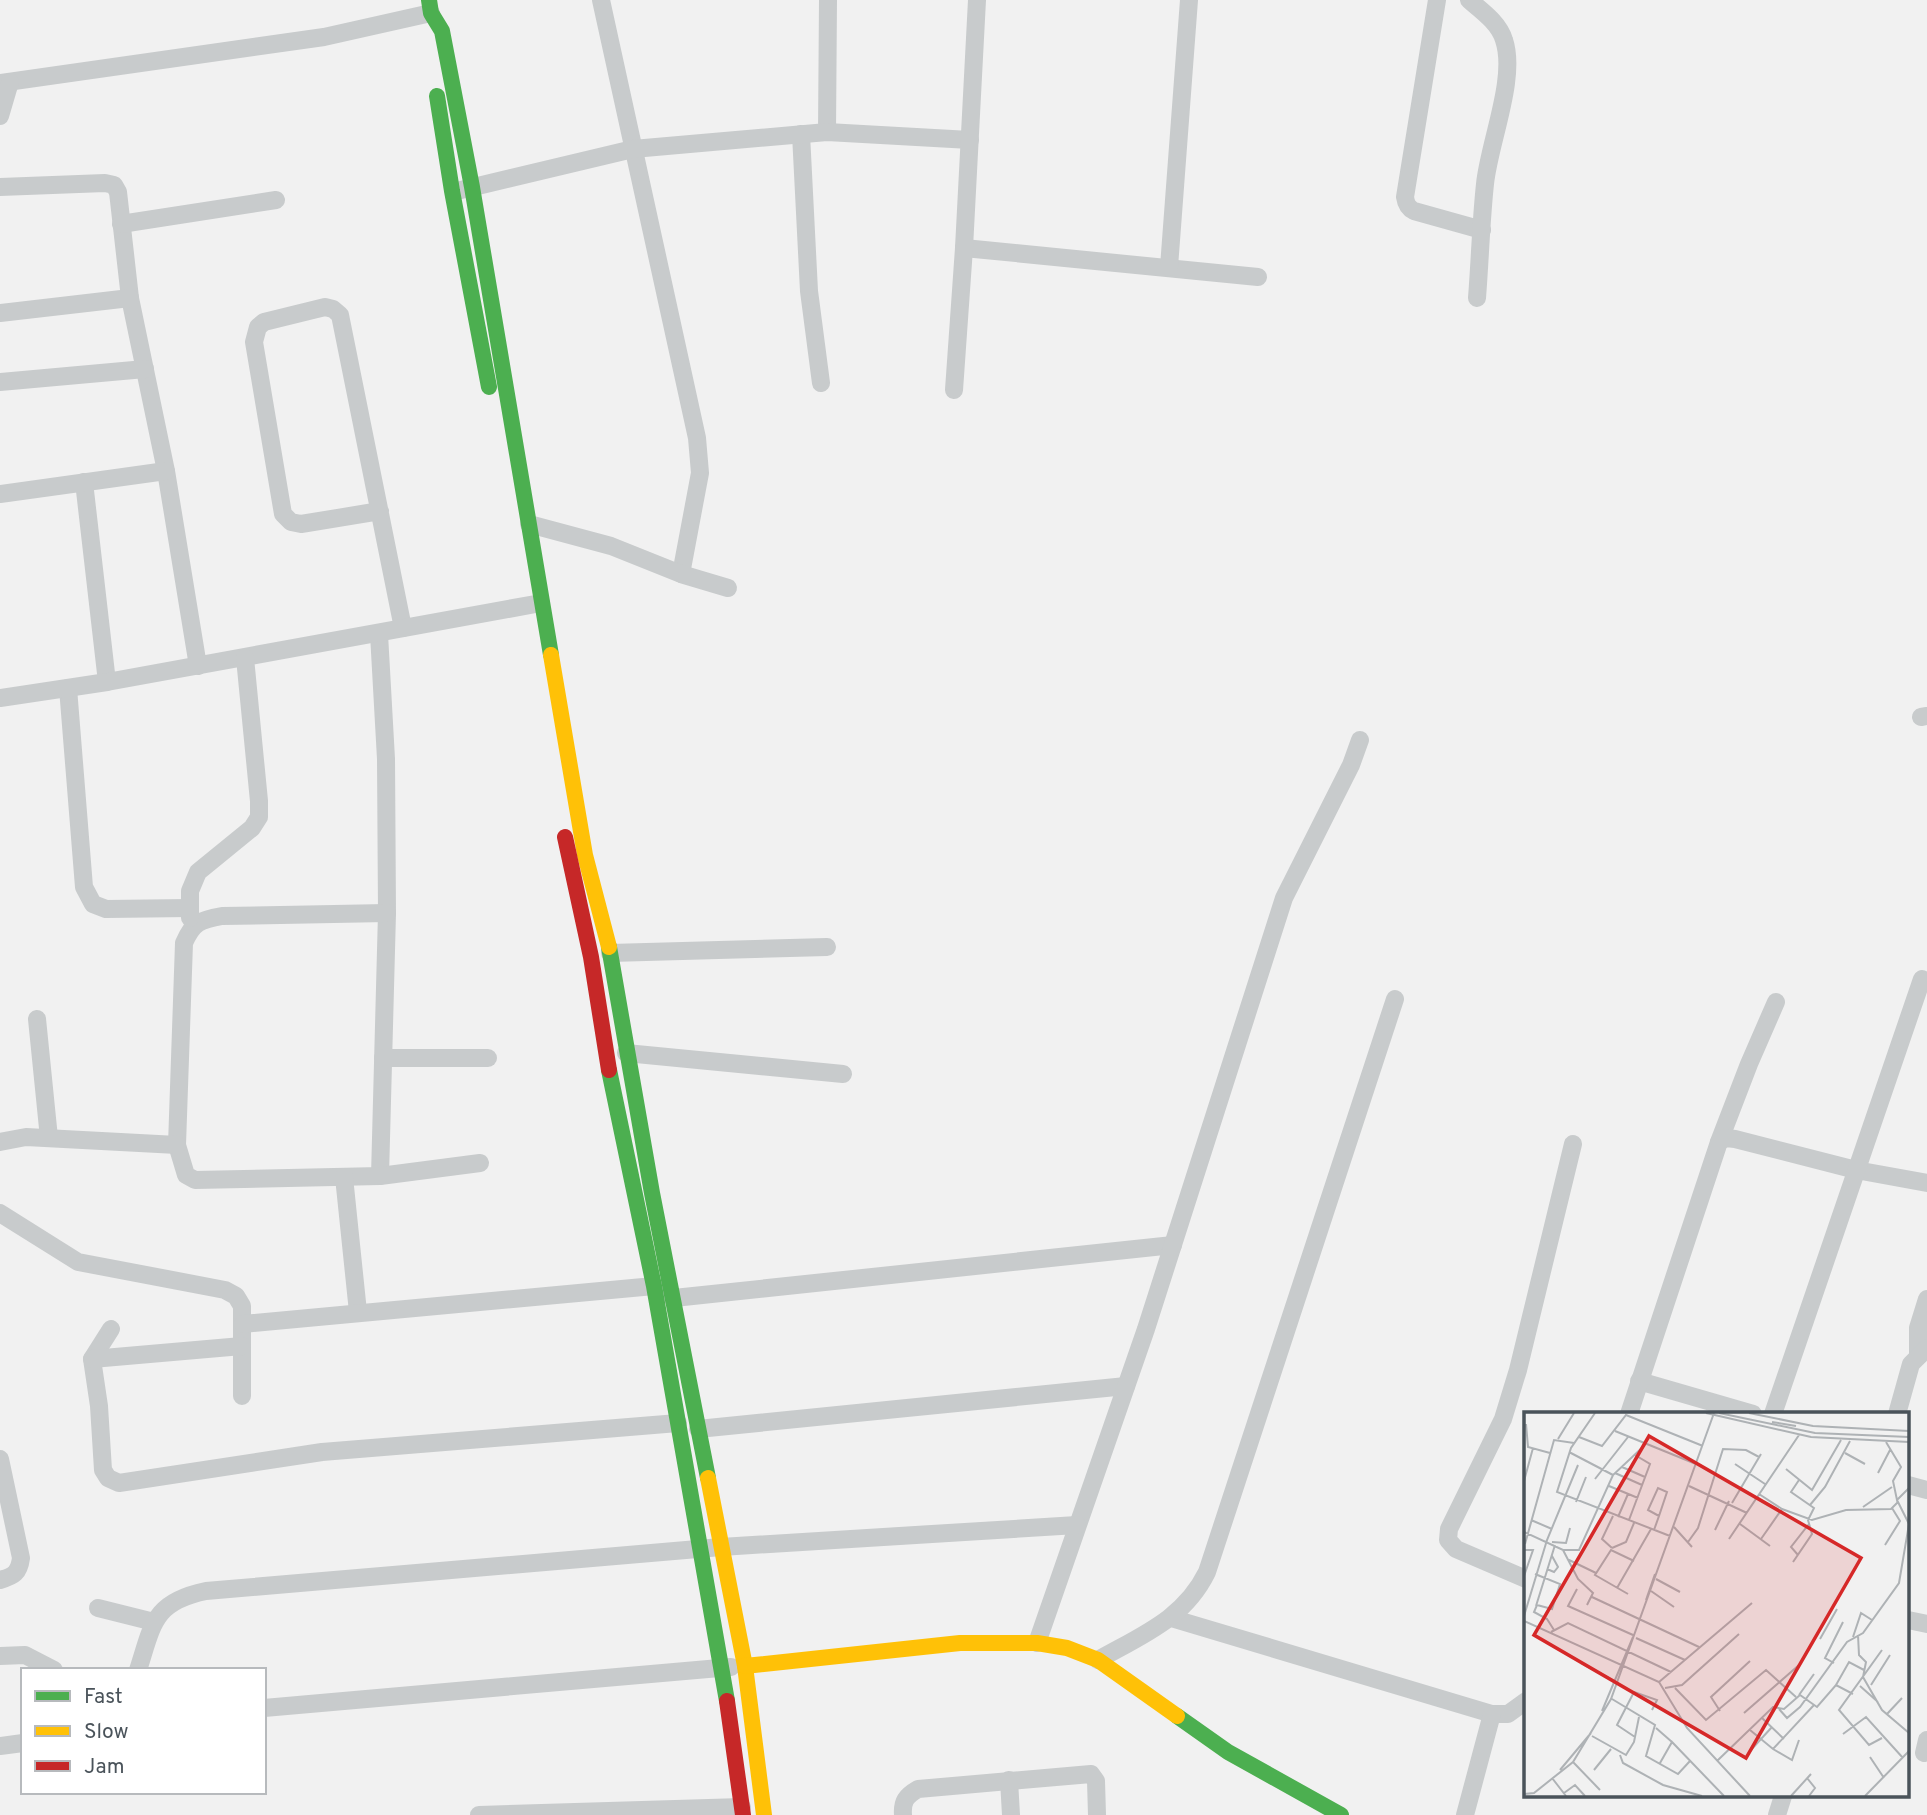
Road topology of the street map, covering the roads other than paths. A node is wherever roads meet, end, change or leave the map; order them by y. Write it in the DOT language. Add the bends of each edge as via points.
graph roads {
  1 [pos="601,0"];
  2 [pos="828,0"];
  3 [pos="977,0"];
  4 [pos="1189,0"];
  5 [pos="1437,0"];
  6 [pos="1469,0"];
  7 [pos="430,6"];
  8 [pos="429,47"];
  9 [pos="5,82"];
  10 [pos="435,84"];
  11 [pos="0,116"];
  12 [pos="827,132"];
  13 [pos="801,134"];
  14 [pos="970,140"];
  15 [pos="633,149"];
  16 [pos="0,187"];
  17 [pos="472,187"];
  18 [pos="453,191"];
  19 [pos="276,200"];
  20 [pos="121,224"];
  21 [pos="1482,230"];
  22 [pos="964,248"];
  23 [pos="1169,267"];
  24 [pos="1258,277"];
  25 [pos="130,298"];
  26 [pos="1478,298"];
  27 [pos="0,313"];
  28 [pos="145,369"];
  29 [pos="0,382"];
  30 [pos="821,383"];
  31 [pos="954,390"];
  32 [pos="492,405"];
  33 [pos="166,471"];
  34 [pos="84,482"];
  35 [pos="0,494"];
  36 [pos="380,511"];
  37 [pos="529,524"];
  38 [pos="681,574"];
  39 [pos="728,588"];
  40 [pos="529,605"];
  41 [pos="403,628"];
  42 [pos="379,634"];
  43 [pos="245,658"];
  44 [pos="198,666"];
  45 [pos="107,682"];
  46 [pos="68,688"];
  47 [pos="0,698"];
  48 [pos="1360,740"];
  49 [pos="562,818"];
  50 [pos="190,908"];
  51 [pos="387,913"];
  52 [pos="190,928"];
  53 [pos="827,947"];
  54 [pos="610,953"];
  55 [pos="1922,979"];
  56 [pos="1395,999"];
  57 [pos="1776,1002"];
  58 [pos="37,1019"];
  59 [pos="626,1053"];
  60 [pos="383,1058"];
  61 [pos="488,1058"];
  62 [pos="843,1074"];
  63 [pos="50,1138"];
  64 [pos="0,1142"];
  65 [pos="1719,1142"];
  66 [pos="1573,1144"];
  67 [pos="177,1145"];
  68 [pos="480,1163"];
  69 [pos="1856,1170"];
  70 [pos="380,1176"];
  71 [pos="344,1177"];
  72 [pos="1927,1183"];
  73 [pos="0,1213"];
  74 [pos="1173,1245"];
  75 [pos="654,1286"];
  76 [pos="674,1298"];
  77 [pos="1927,1298"];
  78 [pos="358,1312"];
  79 [pos="243,1324"];
  80 [pos="111,1329"];
  81 [pos="242,1346"];
  82 [pos="1923,1352"];
  83 [pos="92,1359"];
  84 [pos="1639,1381"];
  85 [pos="1126,1386"];
  86 [pos="243,1396"];
  87 [pos="1630,1412"];
  88 [pos="1746,1412"];
  89 [pos="1774,1412"];
  90 [pos="1899,1412"];
  91 [pos="678,1423"];
  92 [pos="698,1429"];
  93 [pos="0,1459"];
  94 [pos="1910,1486"];
  95 [pos="1927,1490"];
  96 [pos="1077,1525"];
  97 [pos="721,1546"];
  98 [pos="699,1548"];
  99 [pos="1524,1578"];
  100 [pos="0,1580"];
  101 [pos="98,1608"];
  102 [pos="1171,1618"];
  103 [pos="154,1622"];
  104 [pos="1037,1643"];
  105 [pos="0,1656"];
  106 [pos="1098,1660"];
  107 [pos="745,1666"];
  108 [pos="50,1668"];
  109 [pos="139,1668"];
  110 [pos="722,1668"];
  111 [pos="1524,1702"];
  112 [pos="266,1708"];
  113 [pos="1492,1713"];
  114 [pos="21,1743"];
  115 [pos="0,1746"];
  116 [pos="1009,1780"];
  117 [pos="1782,1798"];
  118 [pos="742,1811"];
  119 [pos="479,1815"];
  120 [pos="764,1815"];
  121 [pos="902,1815"];
  122 [pos="1011,1815"];
  123 [pos="1097,1815"];
  124 [pos="1341,1815"];
  125 [pos="1465,1815"];
  126 [pos="1777,1815"];
  1 -- 15 [label="street"];
  2 -- 12 [label="street"];
  3 -- 14 [label="street"];
  4 -- 23 [label="street"];
  5 -- 21 [label="street" via="1406,203 1414,211"];
  6 -- 21 [label="street" via="1500,31 1508,70 1485,182"];
  7 -- 8 [label="street"];
  7 -- 9 [label="street" via="324,37"];
  7 -- 17 [label="street" via="442,31"];
  9 -- 11 [label="street"];
  10 -- 18 [label="street"];
  12 -- 13 [label="street"];
  12 -- 14 [label="street"];
  13 -- 15 [label="street"];
  13 -- 30 [label="street" via="809,291"];
  14 -- 22 [label="street"];
  15 -- 17 [label="street"];
  15 -- 38 [label="street" via="697,438 700,473"];
  16 -- 20 [label="street" via="114,185"];
  17 -- 18 [label="street"];
  17 -- 37 [label="street"];
  18 -- 32 [label="street"];
  19 -- 20 [label="street"];
  20 -- 25 [label="street"];
  21 -- 26 [label="street"];
  22 -- 23 [label="street"];
  22 -- 31 [label="street"];
  23 -- 24 [label="street"];
  25 -- 27 [label="street"];
  25 -- 28 [label="street"];
  28 -- 29 [label="street"];
  28 -- 33 [label="street"];
  33 -- 34 [label="street"];
  33 -- 44 [label="street"];
  34 -- 35 [label="street"];
  34 -- 45 [label="street"];
  36 -- 36 [label="street" via="340,315 325,307 264,322 254,341 283,514 301,524"];
  36 -- 41 [label="street"];
  37 -- 38 [label="street" via="611,546"];
  37 -- 40 [label="street"];
  38 -- 39 [label="street"];
  40 -- 41 [label="street"];
  40 -- 54 [label="street"];
  41 -- 42 [label="street"];
  42 -- 43 [label="street"];
  42 -- 51 [label="street"];
  43 -- 44 [label="street"];
  43 -- 50 [label="street" via="259,817 198,872 190,891"];
  44 -- 45 [label="street"];
  45 -- 46 [label="street"];
  46 -- 47 [label="street"];
  46 -- 50 [label="street" via="88,896 93,904 106,909"];
  48 -- 74 [label="street" via="1284,898"];
  49 -- 75 [label="street"];
  50 -- 52 [label="street"];
  51 -- 52 [label="street" via="222,916 204,919"];
  51 -- 60 [label="street"];
  52 -- 67 [label="street" via="184,943"];
  53 -- 54 [label="street"];
  54 -- 59 [label="street"];
  55 -- 69 [label="street"];
  56 -- 102 [label="street" via="1207,1572 1198,1592"];
  57 -- 65 [label="street"];
  58 -- 63 [label="street"];
  59 -- 62 [label="street"];
  59 -- 76 [label="street"];
  60 -- 61 [label="street"];
  60 -- 70 [label="street"];
  63 -- 64 [label="street"];
  63 -- 67 [label="street"];
  65 -- 69 [label="street" via="1735,1139"];
  65 -- 84 [label="street"];
  66 -- 99 [label="street" via="1503,1419 1449,1529 1448,1540 1456,1549"];
  67 -- 71 [label="street" via="186,1175 195,1180"];
  68 -- 70 [label="street"];
  69 -- 72 [label="street"];
  69 -- 89 [label="street"];
  70 -- 71 [label="street"];
  71 -- 78 [label="street"];
  73 -- 79 [label="street" via="78,1262 225,1290 242,1306"];
  74 -- 76 [label="street"];
  74 -- 85 [label="street"];
  75 -- 76 [label="street"];
  75 -- 78 [label="street"];
  75 -- 91 [label="street"];
  76 -- 92 [label="street"];
  77 -- 82 [label="street" via="1918,1328"];
  78 -- 79 [label="street"];
  79 -- 81 [label="street"];
  80 -- 83 [label="street"];
  81 -- 83 [label="street"];
  81 -- 86 [label="street"];
  82 -- 90 [label="street" via="1911,1364"];
  83 -- 91 [label="street" via="103,1470 119,1483 322,1452"];
  84 -- 87 [label="street"];
  84 -- 88 [label="street"];
  85 -- 92 [label="street"];
  85 -- 96 [label="street"];
  91 -- 98 [label="street"];
  92 -- 97 [label="street"];
  93 -- 100 [label="street" via="20,1558 20,1568 13,1576"];
  94 -- 95 [label="street"];
  96 -- 97 [label="street"];
  96 -- 104 [label="street"];
  97 -- 98 [label="street"];
  97 -- 107 [label="street"];
  98 -- 103 [label="street" via="206,1591 166,1606"];
  98 -- 110 [label="street"];
  101 -- 103 [label="street"];
  102 -- 106 [label="street"];
  102 -- 113 [label="street"];
  103 -- 109 [label="street"];
  104 -- 106 [label="street"];
  104 -- 107 [label="street" via="960,1643"];
  105 -- 108 [label="street" via="25,1655"];
  106 -- 124 [label="street" via="1228,1752"];
  107 -- 110 [label="street"];
  107 -- 120 [label="street"];
  110 -- 112 [label="street"];
  110 -- 118 [label="street"];
  111 -- 113 [label="street" via="1508,1714"];
  113 -- 125 [label="street"];
  114 -- 115 [label="street"];
  116 -- 121 [label="street" via="918,1789 906,1796"];
  116 -- 122 [label="street"];
  116 -- 123 [label="street" via="1091,1774 1096,1781"];
  117 -- 126 [label="street"];
  118 -- 119 [label="street"];
}
